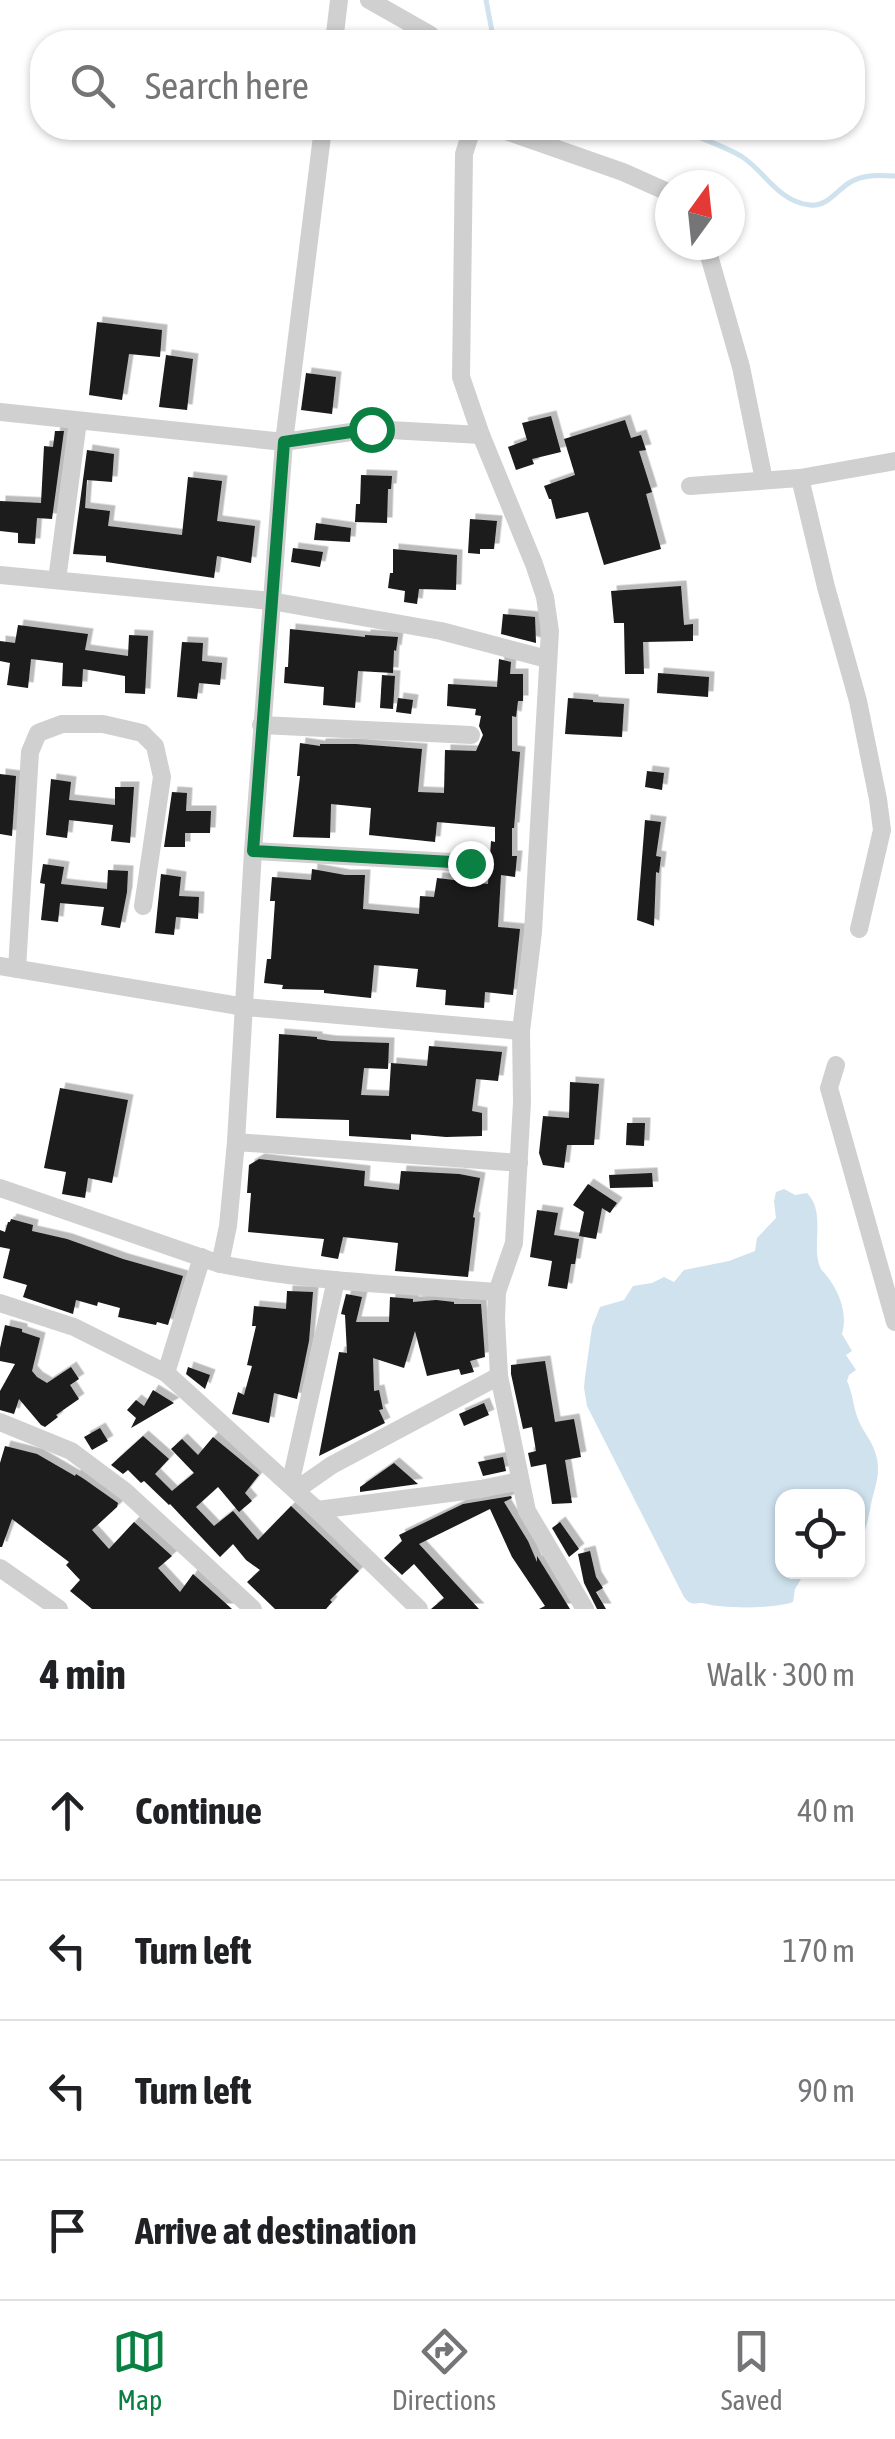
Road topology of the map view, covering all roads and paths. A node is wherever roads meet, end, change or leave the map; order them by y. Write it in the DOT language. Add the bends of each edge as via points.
graph roads {
  1 [pos="340,0"];
  2 [pos="368,0"];
  3 [pos="336,30"];
  4 [pos="422,30"];
  5 [pos="322,140"];
  6 [pos="468,140"];
  7 [pos="532,140"];
  8 [pos="655,186"];
  9 [pos="710,260"];
  10 [pos="0,412"];
  11 [pos="78,421"];
  12 [pos="482,435"];
  13 [pos="284,442"];
  14 [pos="895,461"];
  15 [pos="800,478"];
  16 [pos="764,480"];
  17 [pos="690,486"];
  18 [pos="0,575"];
  19 [pos="57,580"];
  20 [pos="271,601"];
  21 [pos="547,660"];
  22 [pos="261,726"];
  23 [pos="471,735"];
  24 [pos="253,851"];
  25 [pos="470,863"];
  26 [pos="143,906"];
  27 [pos="859,929"];
  28 [pos="9,967"];
  29 [pos="245,1006"];
  30 [pos="522,1031"];
  31 [pos="836,1065"];
  32 [pos="236,1142"];
  33 [pos="519,1162"];
  34 [pos="0,1188"];
  35 [pos="211,1260"];
  36 [pos="336,1280"];
  37 [pos="497,1292"];
  38 [pos="0,1303"];
  39 [pos="895,1322"];
  40 [pos="166,1373"];
  41 [pos="498,1376"];
  42 [pos="0,1422"];
  43 [pos="519,1481"];
  44 [pos="293,1487"];
  45 [pos="317,1510"];
  46 [pos="0,1568"];
  47 [pos="60,1609"];
  48 [pos="253,1609"];
  49 [pos="419,1609"];
  50 [pos="585,1609"];
  1 -- 3 [label="street"];
  2 -- 4 [label="street"];
  5 -- 13 [label="street"];
  6 -- 12 [label="street" via="461,376"];
  7 -- 8 [label="street"];
  9 -- 16 [label="street"];
  10 -- 11 [label="street"];
  11 -- 13 [label="street"];
  11 -- 19 [label="street"];
  12 -- 13 [label="street" via="371,429"];
  12 -- 21 [label="street" via="545,596"];
  13 -- 20 [label="street"];
  14 -- 15 [label="street"];
  15 -- 16 [label="street"];
  15 -- 27 [label="street" via="878,798 882,830"];
  16 -- 17 [label="street"];
  18 -- 19 [label="street"];
  19 -- 20 [label="street"];
  20 -- 21 [label="street" via="441,631"];
  20 -- 22 [label="street"];
  21 -- 30 [label="street"];
  22 -- 23 [label="street"];
  22 -- 24 [label="street"];
  24 -- 25 [label="street"];
  24 -- 29 [label="street"];
  26 -- 28 [label="street" via="162,777 155,746 142,733 103,724 62,724 38,734 30,752"];
  28 -- 29 [label="street"];
  29 -- 30 [label="street"];
  29 -- 32 [label="street"];
  30 -- 33 [label="street"];
  31 -- 39 [label="street" via="830,1088"];
  32 -- 33 [label="street"];
  32 -- 35 [label="street" via="228,1226"];
  33 -- 37 [label="street" via="514,1243"];
  34 -- 35 [label="street"];
  35 -- 36 [label="street"];
  35 -- 40 [label="street"];
  36 -- 37 [label="street"];
  36 -- 44 [label="street"];
  37 -- 41 [label="street"];
  38 -- 40 [label="street" via="74,1327"];
  40 -- 44 [label="street"];
  41 -- 43 [label="street"];
  41 -- 44 [label="street"];
  42 -- 48 [label="street" via="71,1450"];
  43 -- 45 [label="street"];
  43 -- 50 [label="street" via="527,1511"];
  44 -- 45 [label="street"];
  45 -- 49 [label="street"];
  46 -- 47 [label="street"];
}
